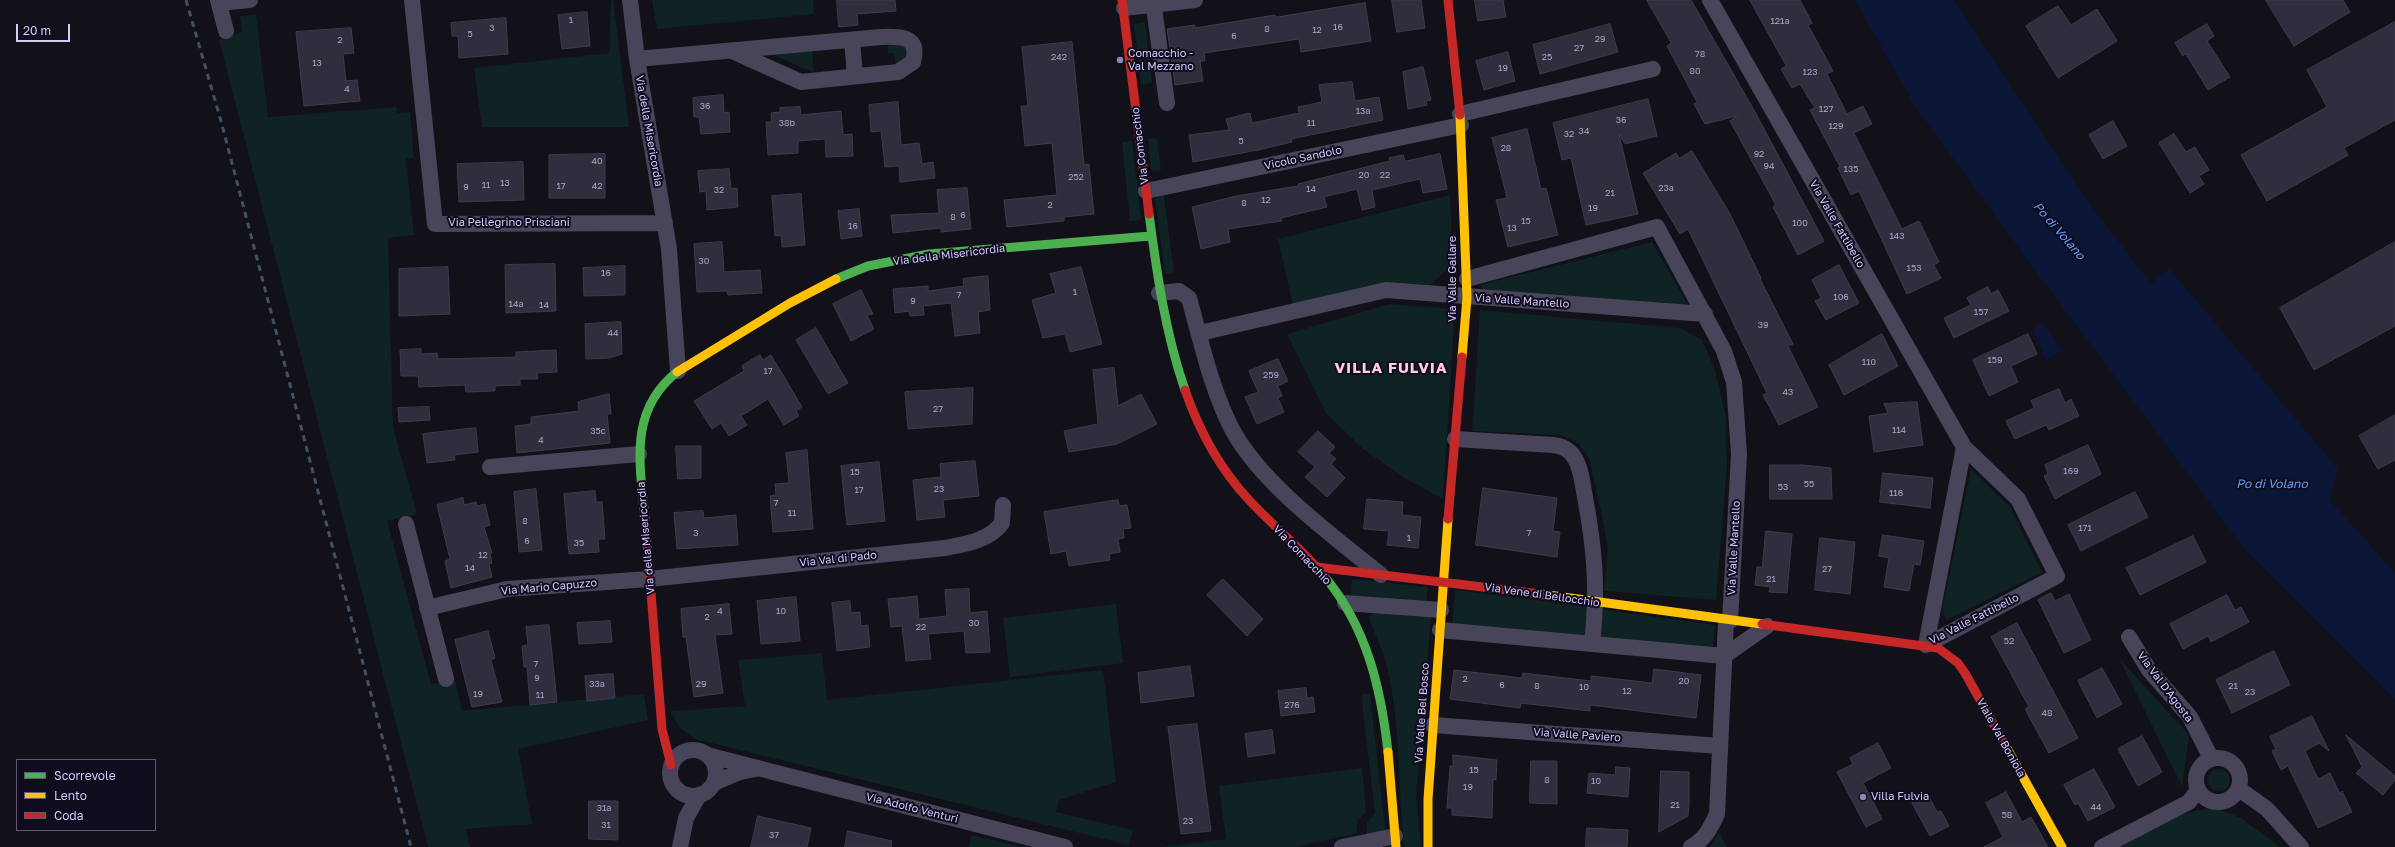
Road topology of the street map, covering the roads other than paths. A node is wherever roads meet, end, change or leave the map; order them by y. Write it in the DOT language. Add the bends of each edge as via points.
graph roads {
  1 [pos="250,0"];
  2 [pos="412,0"];
  3 [pos="630,0"];
  4 [pos="1195,0"];
  5 [pos="1448,0"];
  6 [pos="1710,0"];
  7 [pos="219,2"];
  8 [pos="1153,3"];
  9 [pos="1123,4"];
  10 [pos="226,32"];
  11 [pos="852,40"];
  12 [pos="732,51"];
  13 [pos="637,60"];
  14 [pos="1653,69"];
  15 [pos="855,76"];
  16 [pos="1167,103"];
  17 [pos="1460,120"];
  18 [pos="1146,191"];
  19 [pos="665,223"];
  20 [pos="1151,236"];
  21 [pos="1467,279"];
  22 [pos="1159,292"];
  23 [pos="1467,298"];
  24 [pos="1705,314"];
  25 [pos="1200,333"];
  26 [pos="678,371"];
  27 [pos="1455,439"];
  28 [pos="1964,447"];
  29 [pos="639,454"];
  30 [pos="490,467"];
  31 [pos="1003,505"];
  32 [pos="406,524"];
  33 [pos="1316,567"];
  34 [pos="1381,574"];
  35 [pos="649,579"];
  36 [pos="1443,581"];
  37 [pos="1344,603"];
  38 [pos="1596,603"];
  39 [pos="427,608"];
  40 [pos="1441,610"];
  41 [pos="1728,621"];
  42 [pos="1767,626"];
  43 [pos="1440,630"];
  44 [pos="2128,637"];
  45 [pos="1592,644"];
  46 [pos="1926,645"];
  47 [pos="1724,656"];
  48 [pos="446,679"];
  49 [pos="661,718"];
  50 [pos="1433,725"];
  51 [pos="1720,746"];
  52 [pos="689,750"];
  53 [pos="707,755"];
  54 [pos="2211,758"];
  55 [pos="672,765"];
  56 [pos="759,769"];
  57 [pos="714,783"];
  58 [pos="674,786"];
  59 [pos="2239,789"];
  60 [pos="2198,790"];
  61 [pos="699,796"];
  62 [pos="683,828"];
  63 [pos="1395,841"];
  64 [pos="680,847"];
  65 [pos="1065,847"];
  66 [pos="1342,847"];
  67 [pos="1428,847"];
  68 [pos="1691,847"];
  69 [pos="2062,847"];
  70 [pos="2102,847"];
  71 [pos="2301,847"];
  1 -- 7 [label="street"];
  2 -- 19 [label="street, Via Pellegrino Prisciani" via="434,224"];
  3 -- 13 [label="street, Via della Misericordia"];
  4 -- 8 [label="street"];
  5 -- 17 [label="street, Via Valle Gallare"];
  6 -- 28 [label="street, Via Valle Fattibello"];
  7 -- 10 [label="street"];
  8 -- 9 [label="street"];
  8 -- 16 [label="street"];
  9 -- 18 [label="street, Via Comacchio"];
  11 -- 12 [label="street, Via della Misericordia"];
  11 -- 15 [label="street"];
  11 -- 15 [label="street, Via della Misericordia" via="896,36 912,43 916,53 913,62 898,72"];
  12 -- 13 [label="street, Via della Misericordia"];
  12 -- 15 [label="street, Via della Misericordia" via="801,82"];
  13 -- 19 [label="street, Via della Misericordia"];
  14 -- 17 [label="street, Vicolo Sandolo"];
  17 -- 18 [label="street, Vicolo Sandolo"];
  17 -- 21 [label="street, Via Valle Gallare"];
  18 -- 20 [label="street, Via Comacchio"];
  19 -- 26 [label="street, Via della Misericordia" via="671,267"];
  20 -- 22 [label="street, Via Comacchio"];
  20 -- 26 [label="street, Via della Misericordia" via="916,257 862,269 800,298"];
  21 -- 23 [label="street, Via Valle Gallare"];
  21 -- 24 [label="street, Via Valle Mantello" via="1657,227"];
  22 -- 25 [label="street" via="1184,293 1189,298"];
  22 -- 33 [label="street, Via Comacchio" via="1170,340 1190,403 1211,451 1248,499"];
  23 -- 24 [label="street, Via Valle Mantello"];
  23 -- 25 [label="street, Via Valle Mantello" via="1386,290"];
  23 -- 27 [label="street, Via Valle Gallare"];
  24 -- 41 [label="street, Via Valle Mantello" via="1730,366 1736,400 1740,454"];
  25 -- 34 [label="street" via="1226,417 1245,450 1297,504"];
  26 -- 29 [label="street, Via della Misericordia" via="666,378 653,397 642,428"];
  27 -- 36 [label="street, Via Valle Gallare"];
  27 -- 38 [label="street" via="1553,445 1564,447 1571,453 1582,478 1594,546"];
  28 -- 46 [label="street, Via Valle Fattibello"];
  28 -- 46 [label="street, Via Valle Fattibello" via="2018,500 2057,576"];
  29 -- 30 [label="street"];
  29 -- 35 [label="street, Via della Misericordia"];
  31 -- 35 [label="street, Via Val di Pado" via="1002,523 999,528 978,540 964,544"];
  32 -- 39 [label="street"];
  33 -- 34 [label="street, Via Vene di Bellocchio"];
  33 -- 37 [label="street, Via Comacchio"];
  34 -- 36 [label="street, Via Vene di Bellocchio"];
  35 -- 39 [label="street, Via Mario Capuzzo" via="507,589"];
  35 -- 49 [label="street, Via della Misericordia"];
  36 -- 38 [label="street, Via Vene di Bellocchio"];
  36 -- 40 [label="street, Via Valle Bel Bosco"];
  37 -- 40 [label="street"];
  37 -- 63 [label="street, Via Comacchio" via="1366,643 1378,686"];
  38 -- 41 [label="street, Via Vene di Bellocchio"];
  38 -- 45 [label="street"];
  39 -- 48 [label="street"];
  40 -- 43 [label="street, Via Valle Bel Bosco"];
  41 -- 42 [label="street, Via Vene di Bellocchio"];
  41 -- 47 [label="street"];
  42 -- 46 [label="street, Via Vene di Bellocchio"];
  42 -- 47 [label="street"];
  43 -- 45 [label="street"];
  43 -- 50 [label="street, Via Valle Bel Bosco"];
  44 -- 54 [label="street, Via Val D'Agosta" via="2149,670 2190,717"];
  45 -- 47 [label="street"];
  46 -- 69 [label="street, Viale Val Boniola" via="1948,654 1958,663"];
  47 -- 51 [label="street"];
  49 -- 52 [label="street, Via della Misericordia" via="673,738"];
  49 -- 55 [label="street, Via della Misericordia" via="664,740"];
  50 -- 51 [label="street, Via Valle Paviero"];
  50 -- 67 [label="street, Via Valle Bel Bosco"];
  51 -- 68 [label="street" via="1717,814 1701,842"];
  52 -- 53 [label="street, Via della Misericordia"];
  52 -- 55 [label="street" via="676,757"];
  53 -- 56 [label="street, Via Adolfo Venturi"];
  53 -- 57 [label="street" via="716,769"];
  54 -- 59 [label="street" via="2226,758 2238,768 2241,782"];
  54 -- 60 [label="street" via="2204,762 2196,775"];
  55 -- 58 [label="street, Via della Misericordia" via="670,777"];
  56 -- 57 [label="street, Via Adolfo Venturi" via="740,772"];
  56 -- 65 [label="street, Via Adolfo Venturi"];
  57 -- 61 [label="street, Via della Misericordia" via="709,790"];
  58 -- 61 [label="street" via="682,794"];
  58 -- 62 [label="street, Via della Misericordia"];
  59 -- 60 [label="street" via="2230,800 2216,802 2203,796"];
  59 -- 71 [label="street" via="2267,809"];
  60 -- 70 [label="street" via="2188,802"];
  61 -- 62 [label="street, Via della Misericordia"];
  62 -- 64 [label="street, Via della Misericordia"];
  63 -- 66 [label="street, Via Comacchio"];
}
